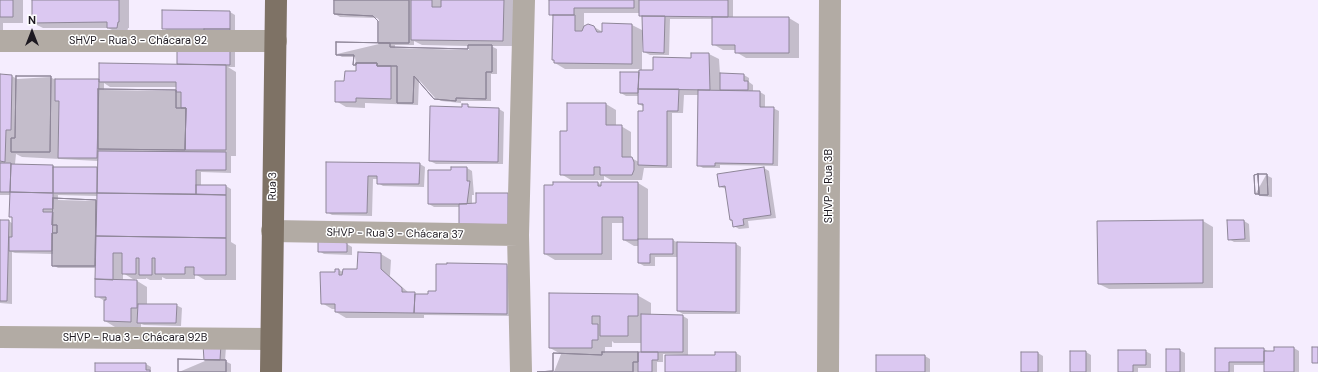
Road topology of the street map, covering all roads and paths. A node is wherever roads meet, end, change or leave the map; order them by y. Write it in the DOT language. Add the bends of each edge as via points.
graph roads {
  1 [pos="276,0"];
  2 [pos="524,0"];
  3 [pos="830,0"];
  4 [pos="0,41"];
  5 [pos="276,41"];
  6 [pos="272,231"];
  7 [pos="518,235"];
  8 [pos="0,337"];
  9 [pos="271,339"];
  10 [pos="271,372"];
  11 [pos="521,372"];
  12 [pos="828,372"];
  1 -- 5 [label="main road, Rua 3"];
  2 -- 7 [label="street"];
  3 -- 12 [label="street, SHVP - Rua 3B"];
  4 -- 5 [label="street, SHVP - Rua 3 - Chácara 92"];
  5 -- 6 [label="main road, Rua 3"];
  6 -- 7 [label="street, SHVP - Rua 3 - Chácara 37"];
  6 -- 9 [label="main road, Rua 3"];
  7 -- 11 [label="street"];
  8 -- 9 [label="street, SHVP - Rua 3 - Chácara 92B"];
  9 -- 10 [label="main road, Rua 3"];
}
